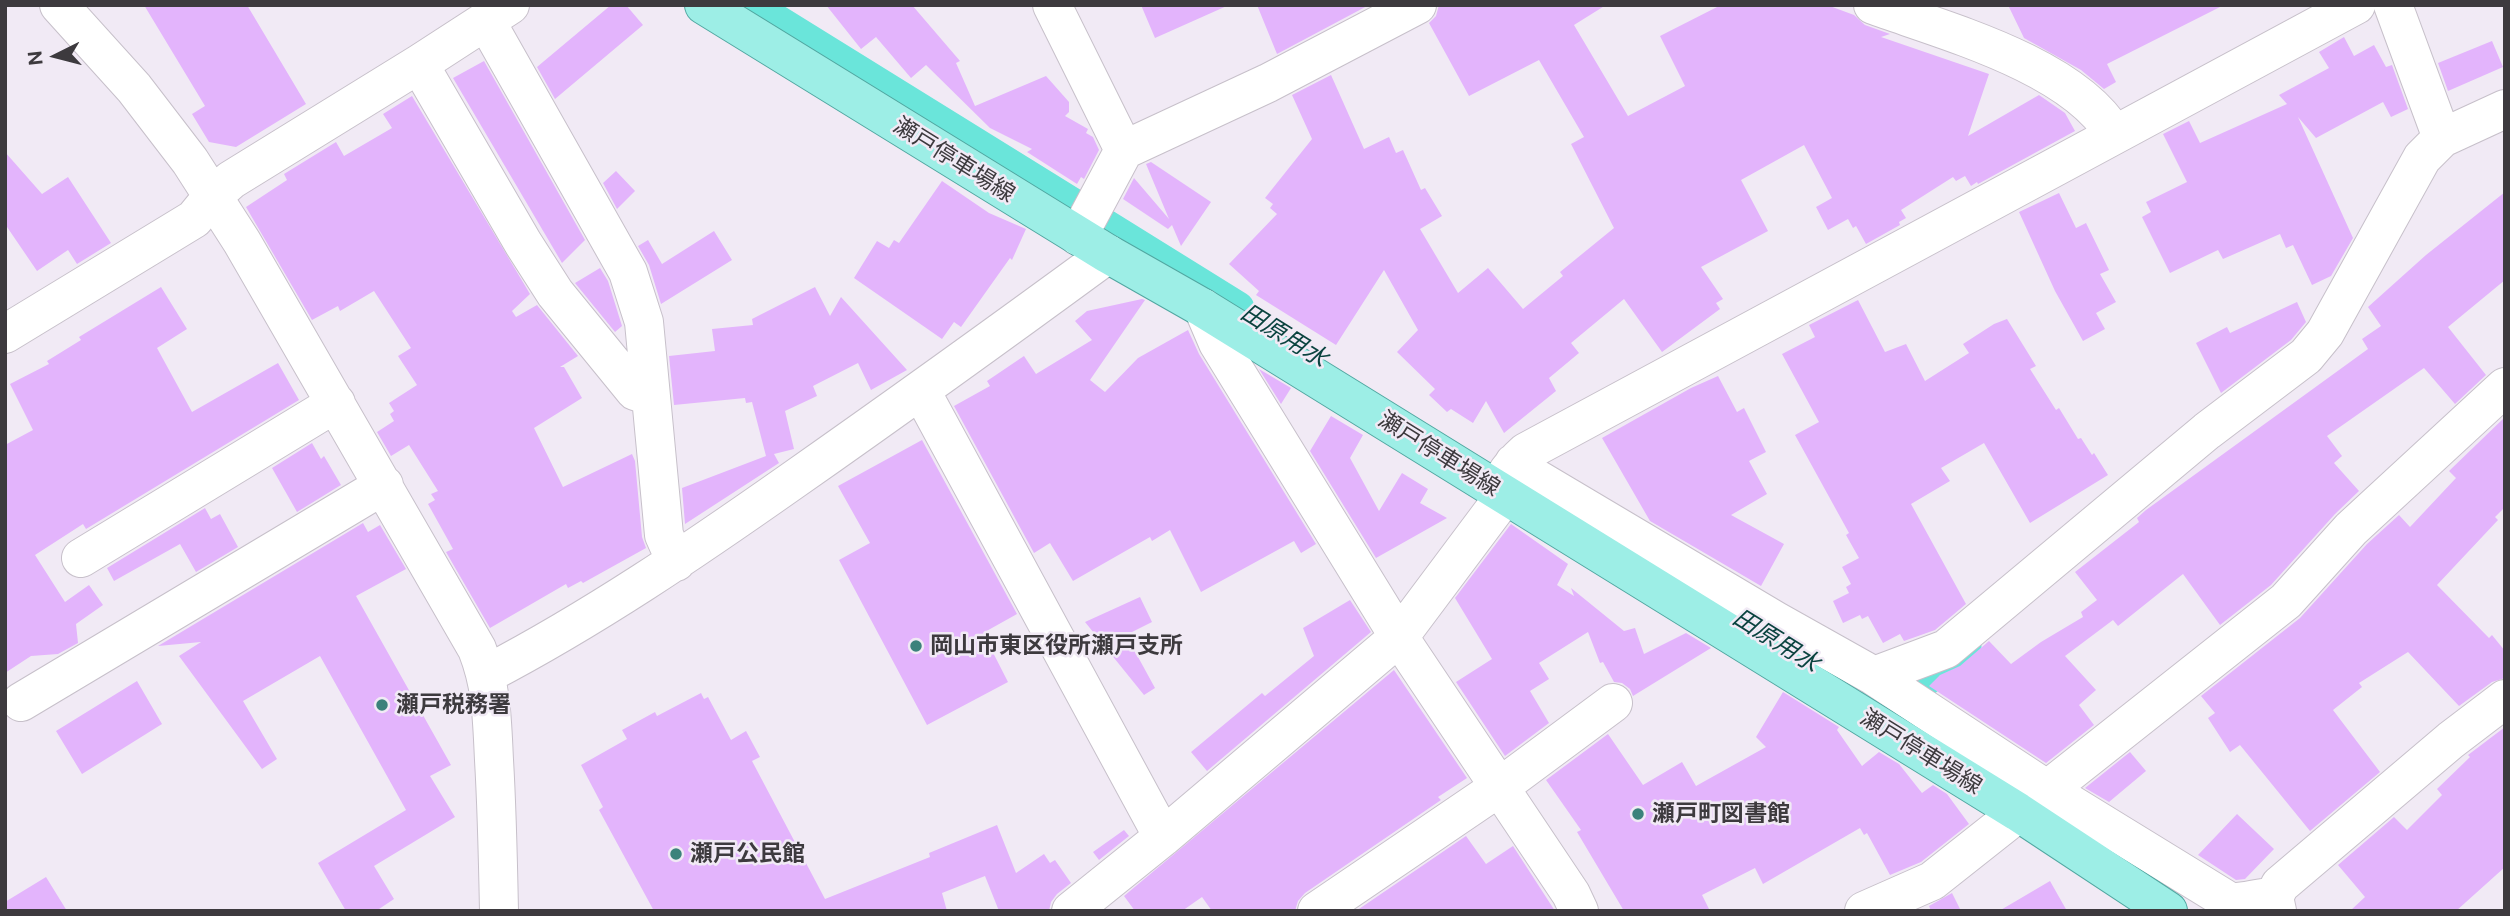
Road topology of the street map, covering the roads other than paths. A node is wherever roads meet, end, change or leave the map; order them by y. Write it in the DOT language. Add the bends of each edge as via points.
graph roads {
  1 [pos="59,5"];
  2 [pos="704,5"];
  3 [pos="1052,5"];
  4 [pos="1417,5"];
  5 [pos="1873,5"];
  6 [pos="2356,5"];
  7 [pos="2393,5"];
  8 [pos="498,13"];
  9 [pos="419,64"];
  10 [pos="2505,109"];
  11 [pos="2114,134"];
  12 [pos="2442,138"];
  13 [pos="1124,150"];
  14 [pos="212,197"];
  15 [pos="1093,245"];
  16 [pos="1203,308"];
  17 [pos="5,334"];
  18 [pos="2505,387"];
  19 [pos="921,391"];
  20 [pos="650,397"];
  21 [pos="336,403"];
  22 [pos="1506,476"];
  23 [pos="384,485"];
  24 [pos="81,558"];
  25 [pos="676,562"];
  26 [pos="1767,636"];
  27 [pos="1399,637"];
  28 [pos="487,674"];
  29 [pos="1874,676"];
  30 [pos="2505,699"];
  31 [pos="21,702"];
  32 [pos="1613,704"];
  33 [pos="1501,786"];
  34 [pos="2032,800"];
  35 [pos="1163,838"];
  36 [pos="2275,904"];
  37 [pos="499,911"];
  38 [pos="1070,911"];
  39 [pos="1317,911"];
  40 [pos="1579,911"];
  41 [pos="1864,911"];
  42 [pos="2168,911"];
  1 -- 14 [label="street" via="134,88"];
  2 -- 15 [label="main road, 瀬戸停車場線"];
  3 -- 13 [label="street"];
  4 -- 13 [label="street" via="1268,83"];
  5 -- 11 [label="street" via="1995,48 2066,86 2106,121"];
  6 -- 11 [label="street"];
  7 -- 12 [label="street"];
  8 -- 9 [label="street"];
  8 -- 20 [label="street" via="628,272 643,322"];
  9 -- 14 [label="street" via="231,180"];
  9 -- 20 [label="street" via="555,293 635,390"];
  10 -- 12 [label="street"];
  11 -- 22 [label="street" via="1525,452"];
  12 -- 29 [label="street" via="2423,158 2325,333 2306,356 2207,430 1946,649"];
  13 -- 15 [label="street"];
  14 -- 17 [label="street" via="194,219"];
  14 -- 21 [label="street"];
  15 -- 16 [label="main road, 瀬戸停車場線"];
  15 -- 19 [label="street"];
  16 -- 22 [label="main road, 瀬戸停車場線"];
  16 -- 27 [label="street" via="1218,343"];
  18 -- 34 [label="street" via="2351,529 2286,601"];
  19 -- 25 [label="street"];
  19 -- 35 [label="street"];
  20 -- 25 [label="street" via="664,535"];
  21 -- 23 [label="street"];
  21 -- 24 [label="street"];
  22 -- 26 [label="main road, 瀬戸停車場線"];
  22 -- 27 [label="street" via="1497,506"];
  23 -- 28 [label="street"];
  23 -- 31 [label="street"];
  25 -- 28 [label="street"];
  26 -- 29 [label="street"];
  26 -- 34 [label="main road, 瀬戸停車場線"];
  27 -- 33 [label="street"];
  27 -- 35 [label="street"];
  28 -- 37 [label="street" via="498,815"];
  29 -- 34 [label="street"];
  30 -- 36 [label="street" via="2280,885"];
  32 -- 33 [label="street"];
  33 -- 39 [label="street"];
  33 -- 40 [label="street"];
  34 -- 36 [label="street" via="2230,902 2259,897"];
  34 -- 41 [label="street" via="1932,881"];
  34 -- 42 [label="main road, 瀬戸停車場線"];
  35 -- 38 [label="street"];
}
